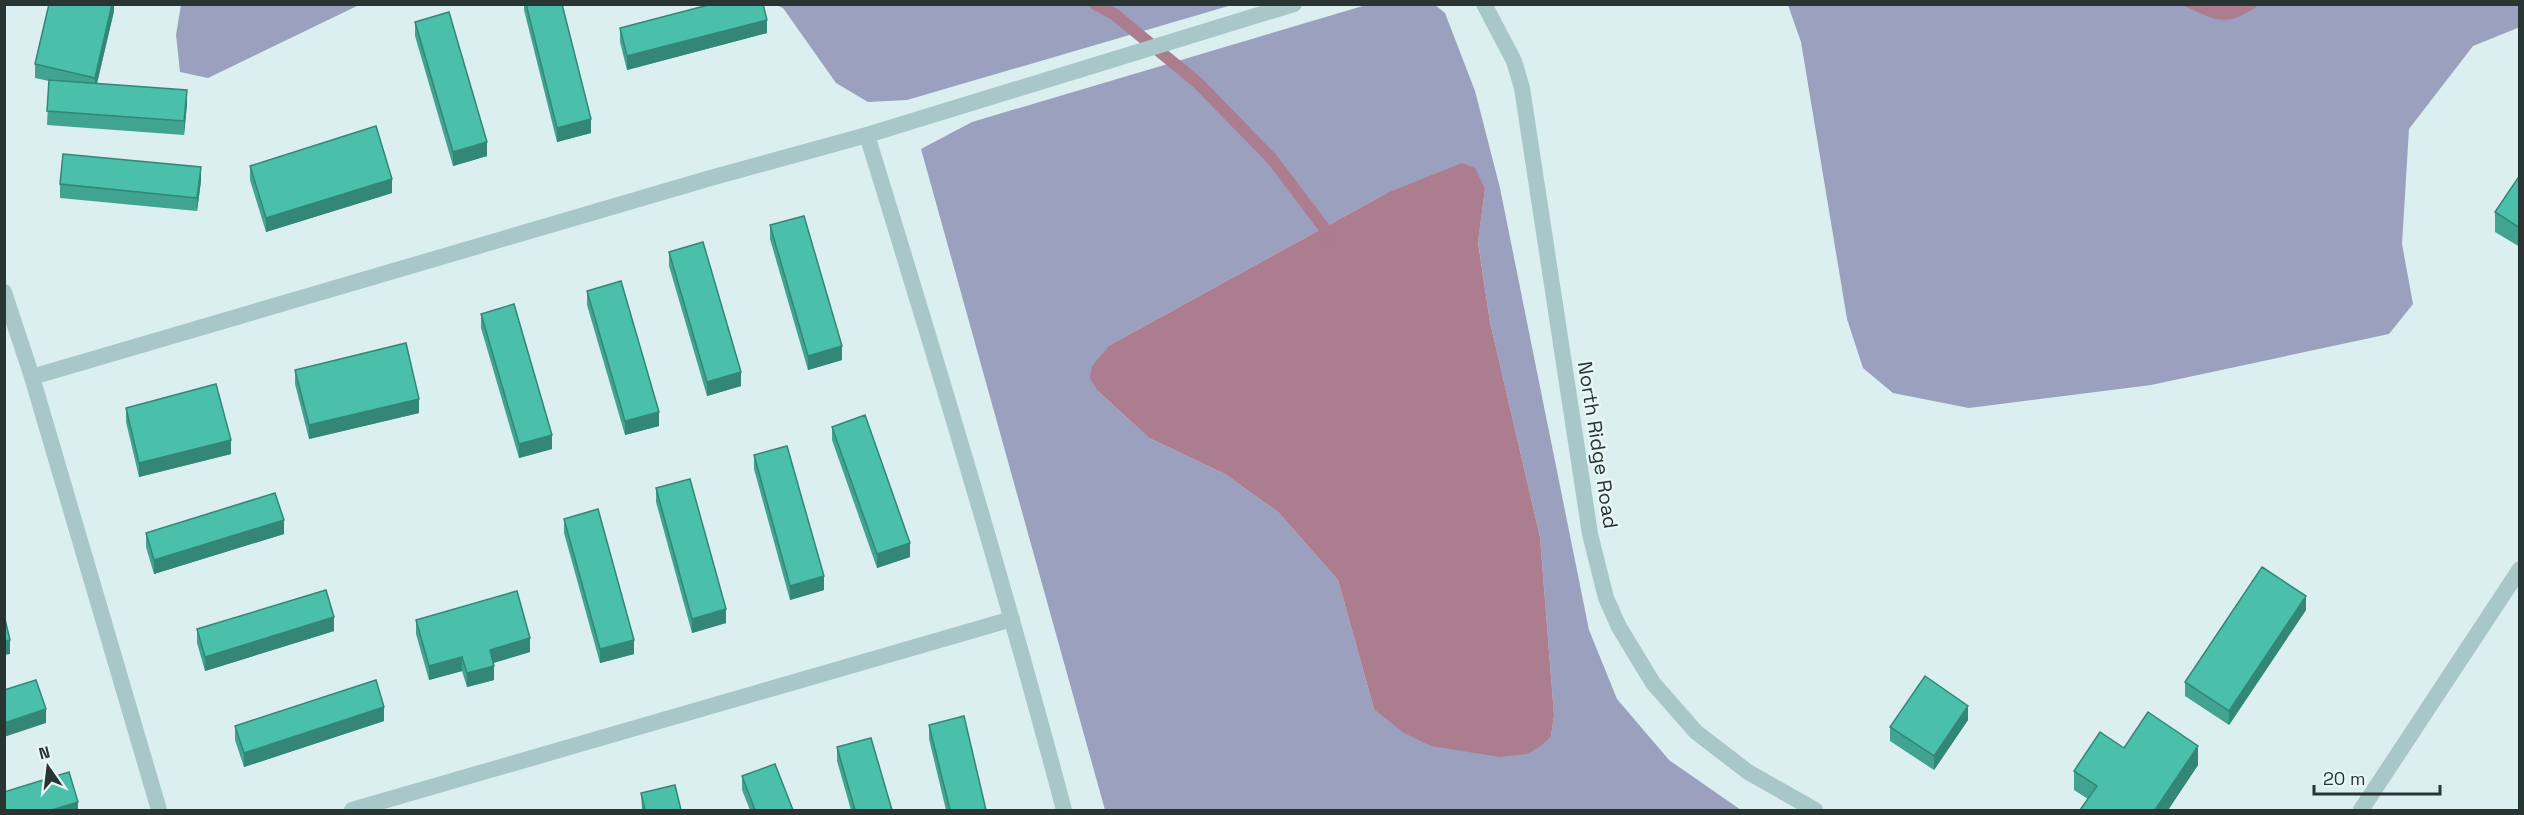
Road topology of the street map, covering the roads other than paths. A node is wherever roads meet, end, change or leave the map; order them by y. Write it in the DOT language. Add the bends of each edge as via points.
graph roads {
  1 [pos="1294,4"];
  2 [pos="1484,4"];
  3 [pos="867,135"];
  4 [pos="4,292"];
  5 [pos="32,377"];
  6 [pos="2520,569"];
  7 [pos="1012,619"];
  8 [pos="159,810"];
  9 [pos="352,810"];
  10 [pos="1064,810"];
  11 [pos="1815,810"];
  12 [pos="2361,810"];
  1 -- 3 [label="street"];
  2 -- 11 [label="street, North Ridge Road" via="1514,61 1522,88 1590,534 1606,598 1653,684 1696,732 1748,772"];
  3 -- 5 [label="street"];
  3 -- 7 [label="street"];
  4 -- 5 [label="street"];
  5 -- 8 [label="street"];
  6 -- 12 [label="street"];
  7 -- 9 [label="street"];
  7 -- 10 [label="street"];
}
